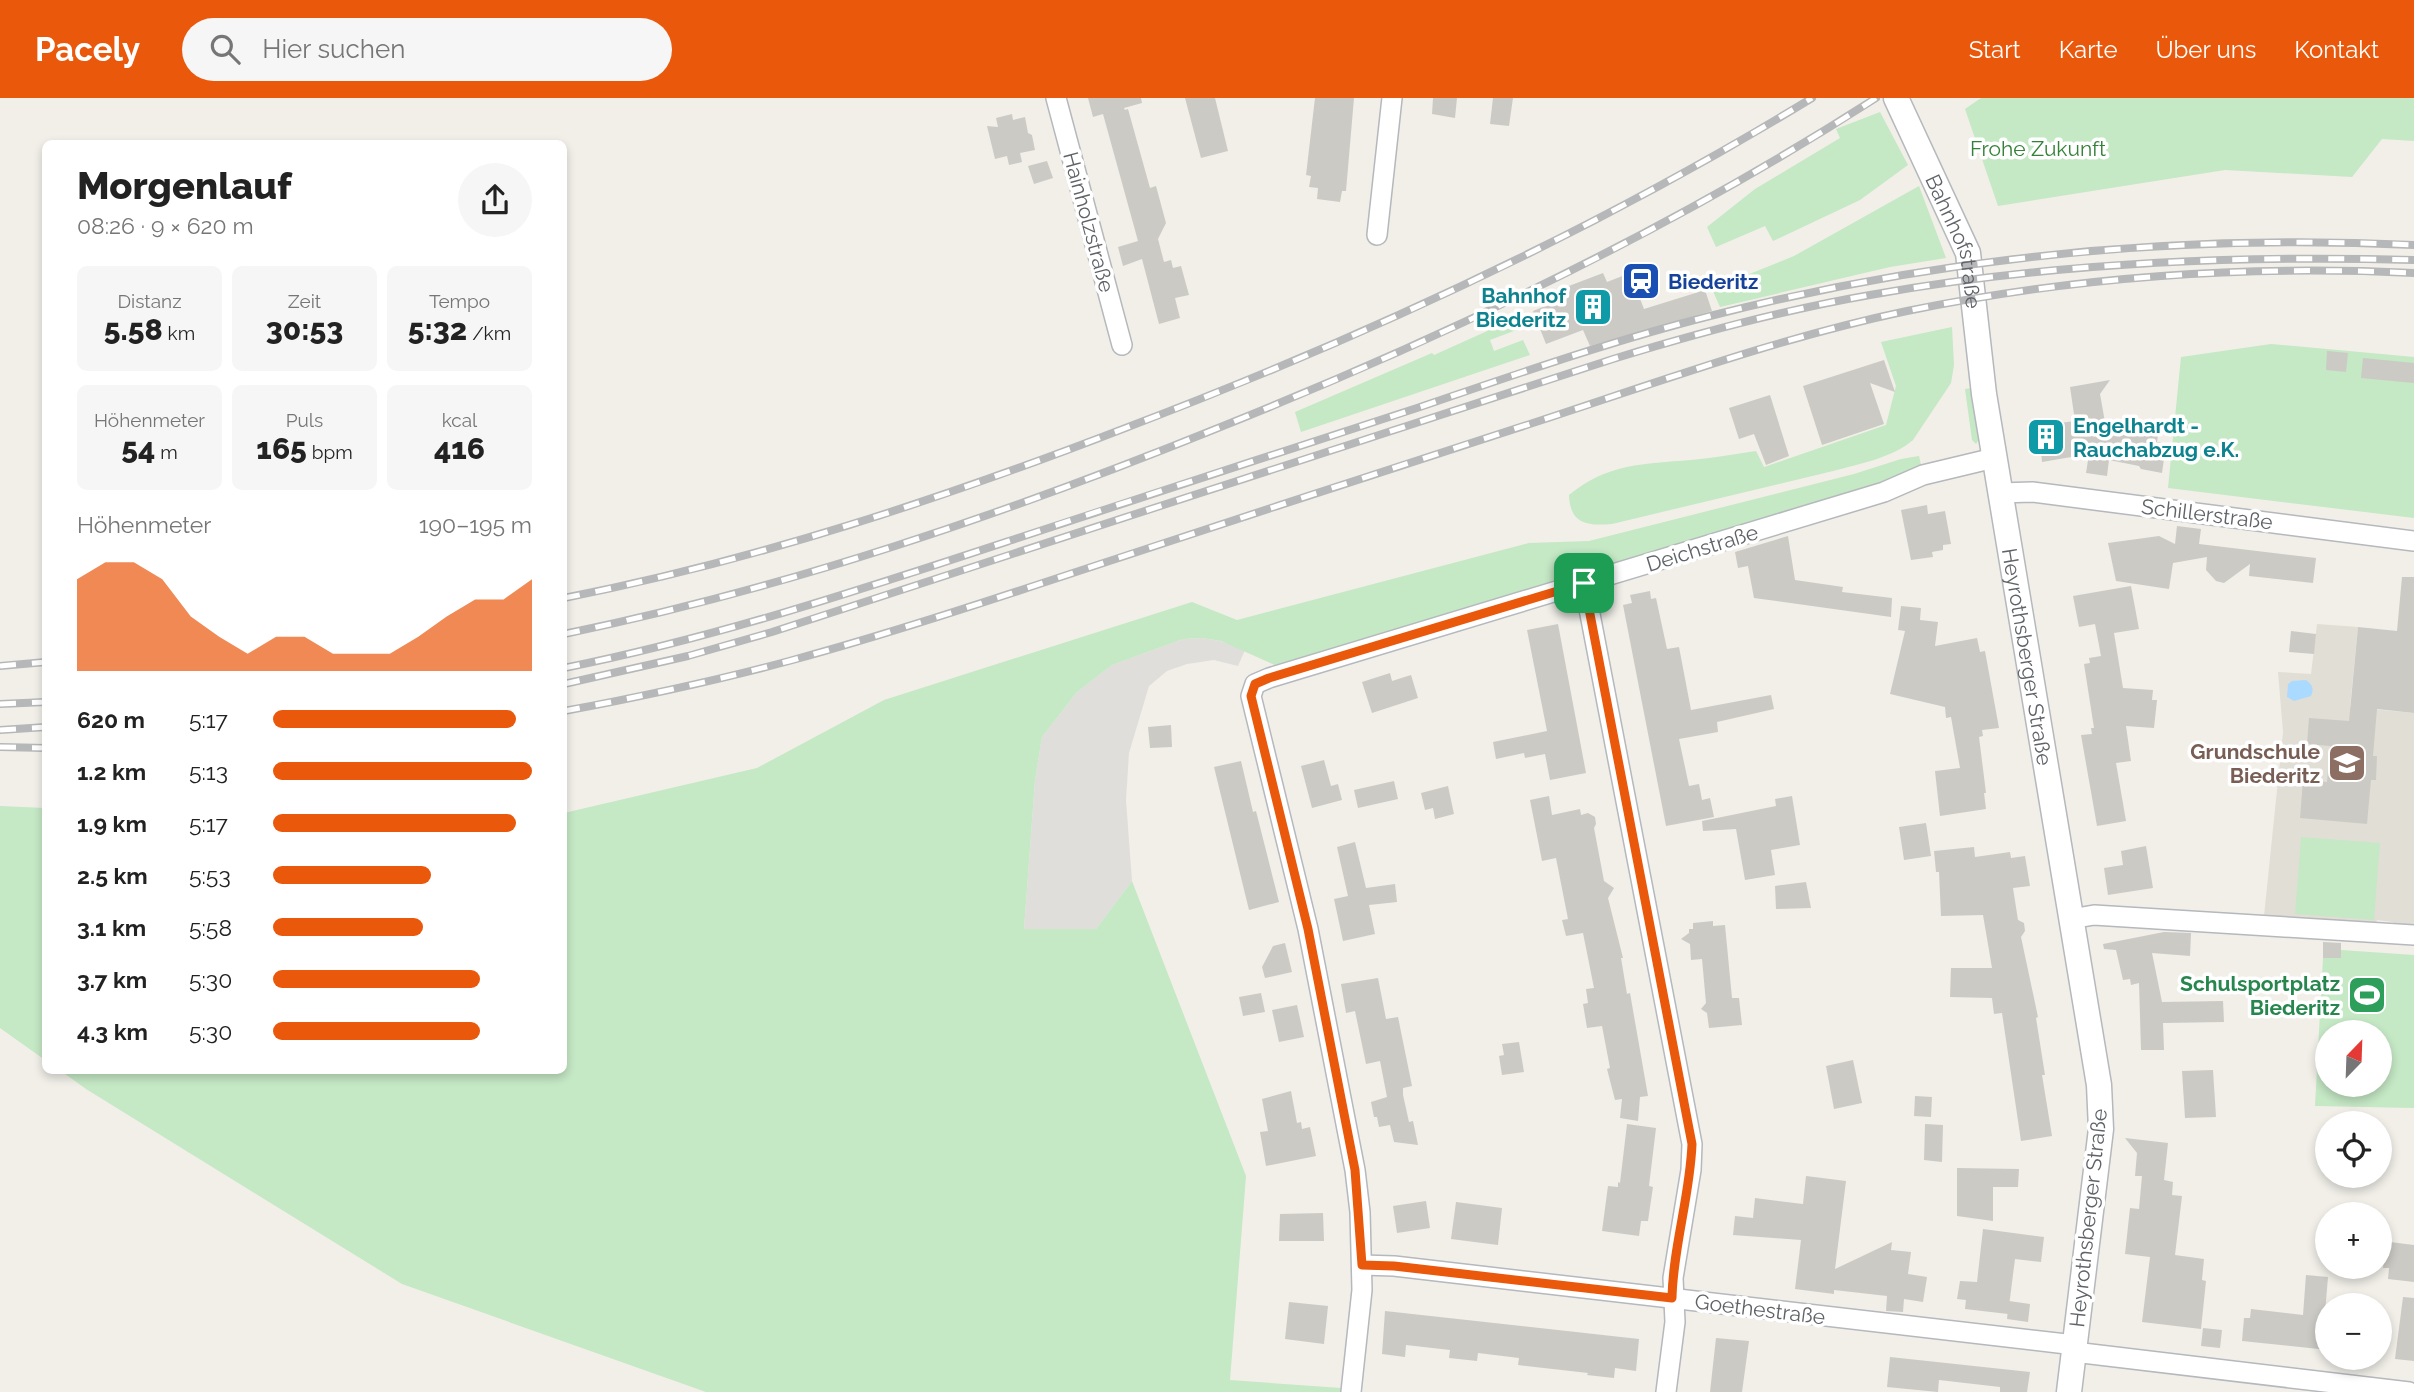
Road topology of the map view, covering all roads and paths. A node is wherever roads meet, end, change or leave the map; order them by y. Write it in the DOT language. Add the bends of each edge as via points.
graph roads {
  1 [pos="1056,98"];
  2 [pos="1392,98"];
  3 [pos="1896,98"];
  4 [pos="1377,235"];
  5 [pos="1122,345"];
  6 [pos="1984,394"];
  7 [pos="1994,458"];
  8 [pos="2000,493"];
  9 [pos="2414,541"];
  10 [pos="1584,583"];
  11 [pos="2071,919"];
  12 [pos="2414,935"];
  13 [pos="1362,1265"];
  14 [pos="1672,1298"];
  15 [pos="2074,1348"];
  16 [pos="1351,1392"];
  17 [pos="1666,1392"];
  18 [pos="2069,1392"];
  19 [pos="2409,1392"];
  1 -- 5 [label="street, Hainholzstraße"];
  2 -- 4 [label="street"];
  3 -- 6 [label="street, Bahnhofstraße" via="1968,253"];
  6 -- 7 [label="street, Heyrothsberger Straße"];
  7 -- 8 [label="street, Heyrothsberger Straße"];
  7 -- 10 [label="street, Deichstraße" via="1923,475 1884,492"];
  8 -- 9 [label="street, Schillerstraße" via="2032,492"];
  8 -- 11 [label="street, Heyrothsberger Straße"];
  10 -- 13 [label="street, Deichstraße" via="1269,678 1252,689 1308,929 1355,1170"];
  10 -- 14 [label="street" via="1692,1144"];
  11 -- 12 [label="street" via="2094,915"];
  11 -- 15 [label="street, Heyrothsberger Straße" via="2101,1114"];
  13 -- 14 [label="street, Goethestraße"];
  13 -- 16 [label="street, Deichstraße"];
  14 -- 15 [label="street, Goethestraße"];
  14 -- 17 [label="street" via="1675,1322"];
  15 -- 18 [label="street, Heyrothsberger Straße"];
  15 -- 19 [label="street, Goethestraße"];
}
